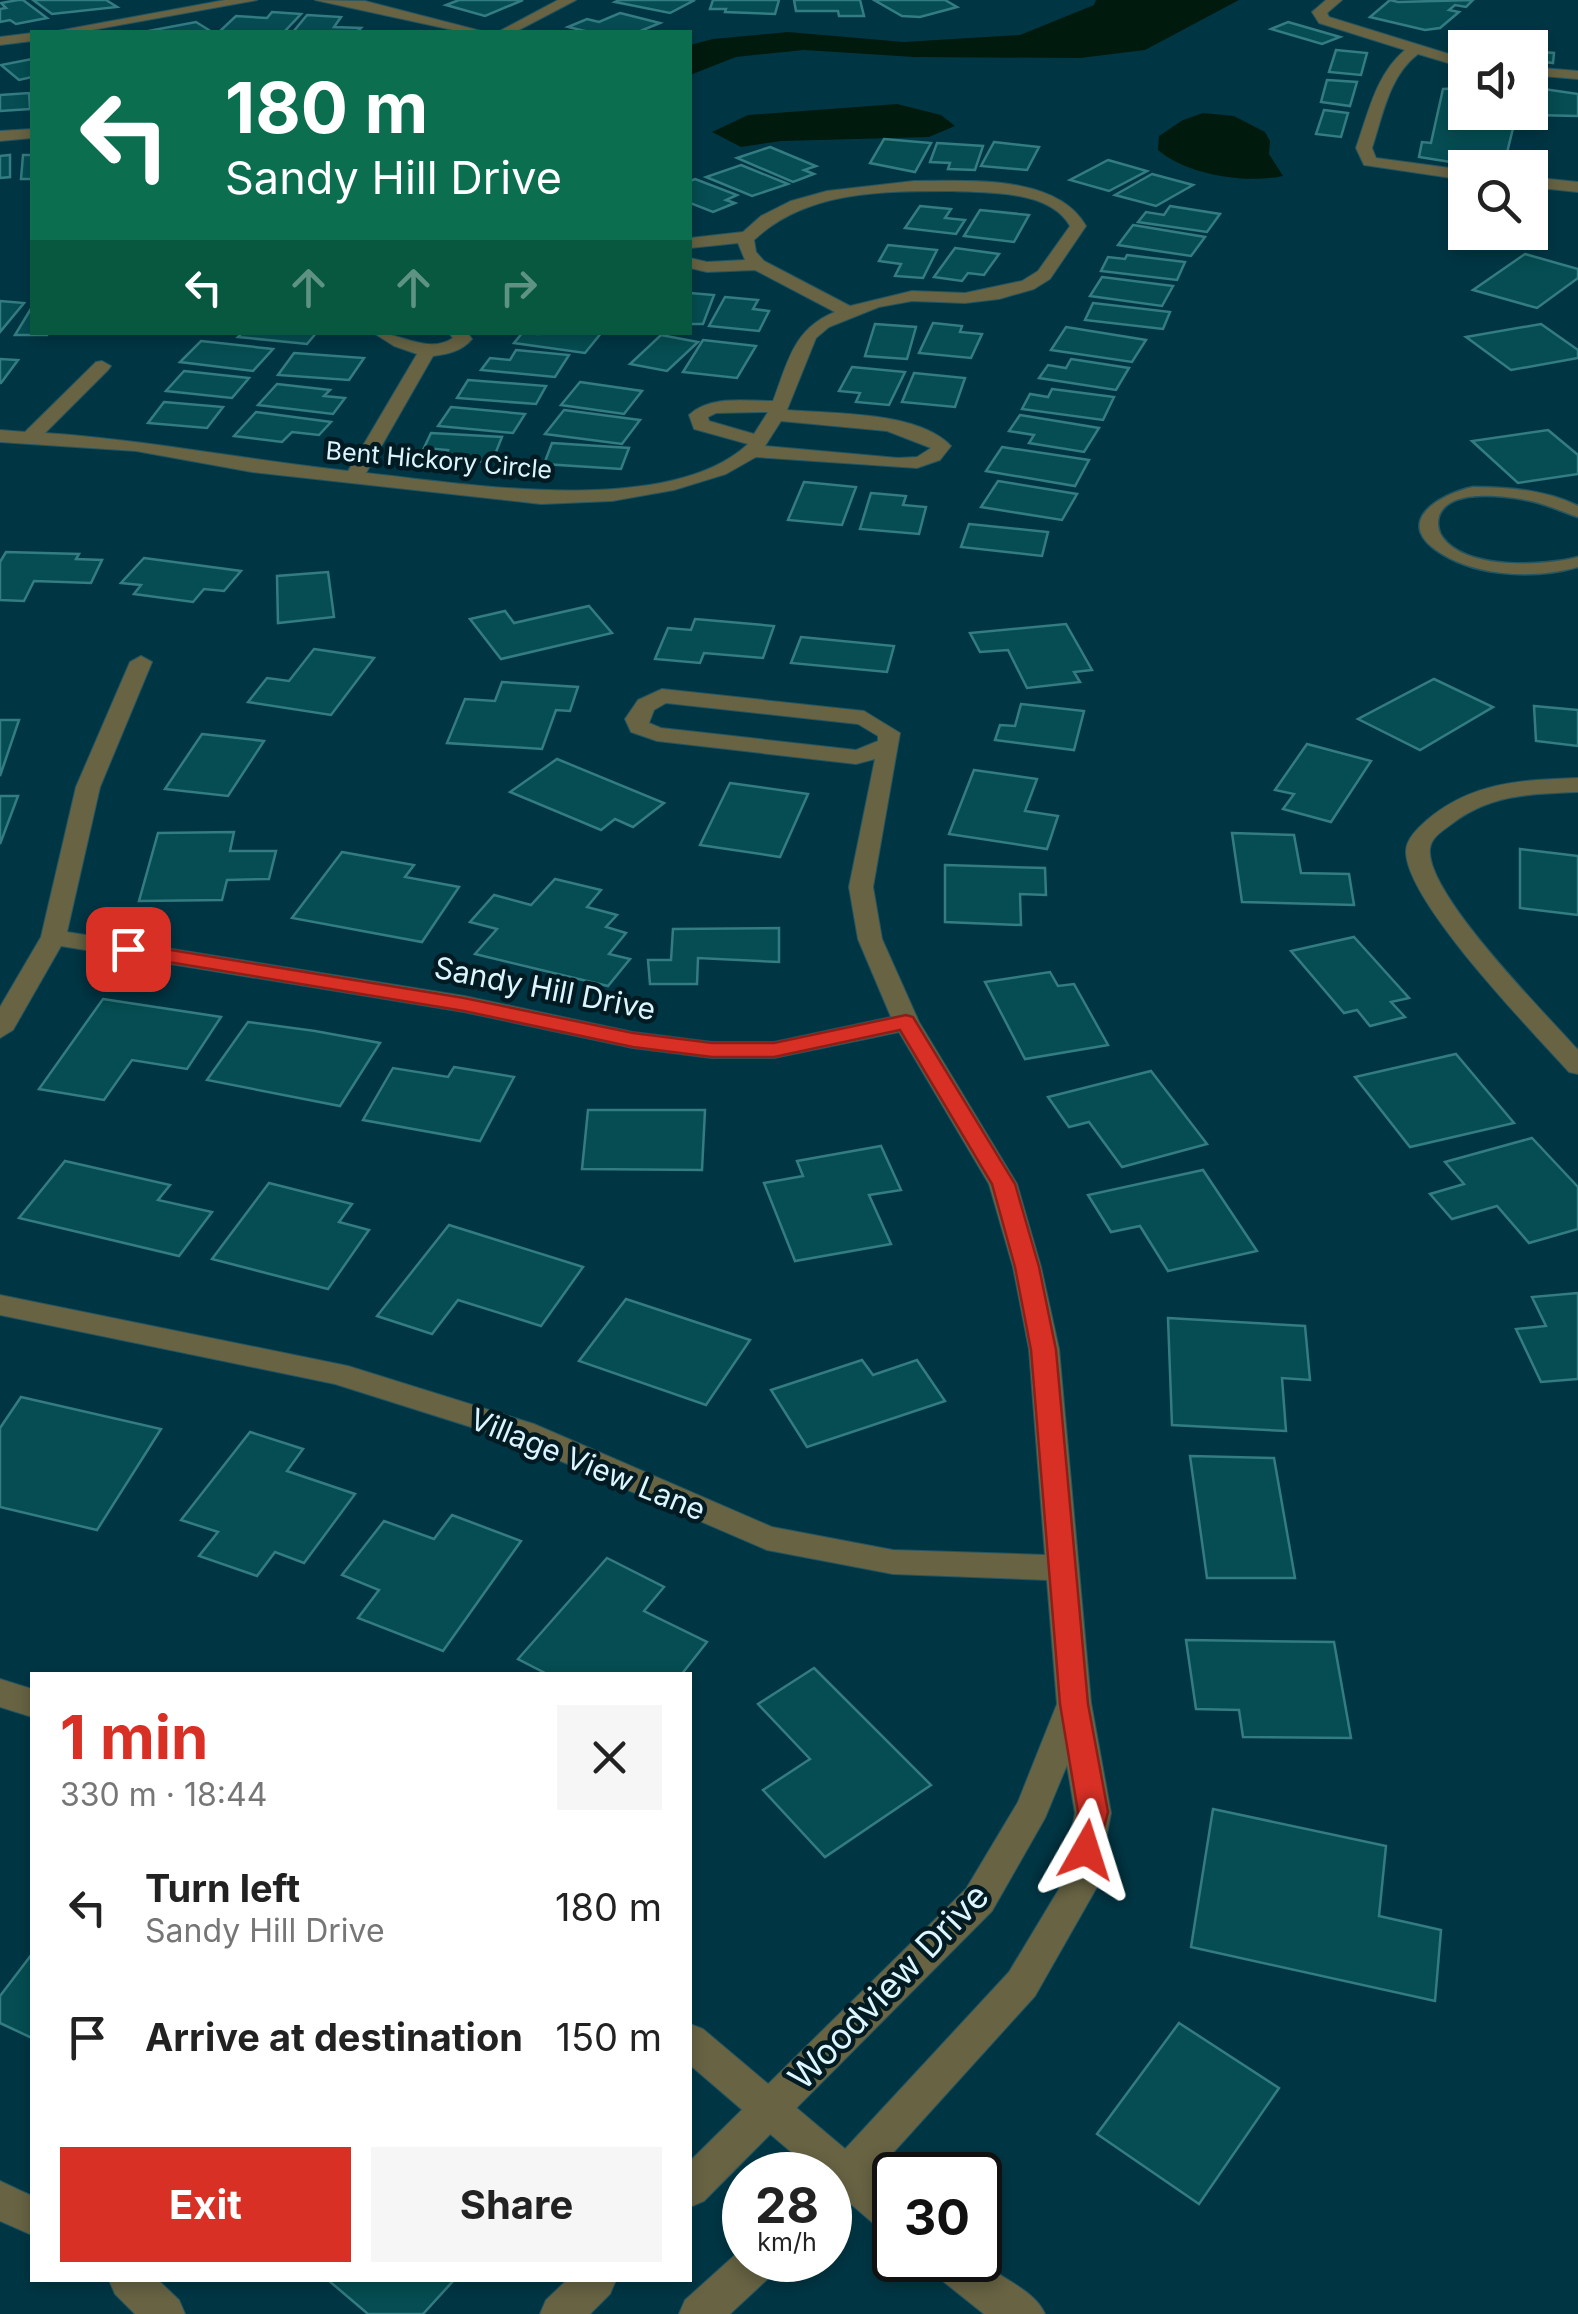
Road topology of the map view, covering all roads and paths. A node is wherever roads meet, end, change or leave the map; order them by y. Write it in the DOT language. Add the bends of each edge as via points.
graph roads {
  1 [pos="250,0"];
  2 [pos="322,0"];
  3 [pos="569,0"];
  4 [pos="1334,0"];
  5 [pos="71,30"];
  6 [pos="470,30"];
  7 [pos="509,30"];
  8 [pos="30,37"];
  9 [pos="0,41"];
  10 [pos="1416,49"];
  11 [pos="1448,59"];
  12 [pos="1548,72"];
  13 [pos="1578,75"];
  14 [pos="30,134"];
  15 [pos="0,136"];
  16 [pos="1448,173"];
  17 [pos="1548,184"];
  18 [pos="1578,187"];
  19 [pos="748,237"];
  20 [pos="692,244"];
  21 [pos="692,263"];
  22 [pos="758,265"];
  23 [pos="846,310"];
  24 [pos="385,335"];
  25 [pos="459,335"];
  26 [pos="428,350"];
  27 [pos="102,366"];
  28 [pos="778,411"];
  29 [pos="0,436"];
  30 [pos="31,437"];
  31 [pos="756,446"];
  32 [pos="353,479"];
  33 [pos="1576,508"];
  34 [pos="1578,562"];
  35 [pos="141,662"];
  36 [pos="890,744"];
  37 [pos="1578,785"];
  38 [pos="53,937"];
  39 [pos="906,1022"];
  40 [pos="0,1030"];
  41 [pos="1578,1066"];
  42 [pos="0,1304"];
  43 [pos="1062,1568"];
  44 [pos="0,1692"];
  45 [pos="30,1702"];
  46 [pos="1074,1704"];
  47 [pos="692,2043"];
  48 [pos="770,2109"];
  49 [pos="809,2152"];
  50 [pos="852,2173"];
  51 [pos="692,2186"];
  52 [pos="0,2200"];
  53 [pos="30,2215"];
  54 [pos="131,2282"];
  55 [pos="594,2282"];
  56 [pos="734,2282"];
  57 [pos="974,2282"];
  58 [pos="164,2314"];
  59 [pos="561,2314"];
  60 [pos="700,2314"];
  61 [pos="1024,2314"];
  1 -- 5 [label="street"];
  2 -- 6 [label="street"];
  3 -- 7 [label="street"];
  4 -- 10 [label="street" via="1319,12 1324,20"];
  8 -- 9 [label="street"];
  10 -- 11 [label="street"];
  10 -- 16 [label="street" via="1390,79 1364,148 1370,162"];
  12 -- 13 [label="street"];
  14 -- 15 [label="street"];
  17 -- 18 [label="street"];
  19 -- 20 [label="street"];
  19 -- 22 [label="street" via="748,253"];
  19 -- 23 [label="street" via="776,213 812,200 889,187 1018,192 1069,210 1078,226 1044,275 1028,284 1000,294 912,296"];
  21 -- 22 [label="street"];
  22 -- 23 [label="street"];
  23 -- 28 [label="street" via="808,336"];
  24 -- 26 [label="street"];
  25 -- 26 [label="street" via="456,345"];
  26 -- 32 [label="street"];
  27 -- 30 [label="street"];
  28 -- 31 [label="street"];
  28 -- 31 [label="street" via="712,407 698,414 701,425"];
  28 -- 31 [label="street" via="911,430 941,446 922,462 898,464"];
  29 -- 30 [label="street, Bent Hickory Circle"];
  30 -- 32 [label="street, Bent Hickory Circle"];
  31 -- 32 [label="street, Bent Hickory Circle" via="719,470 612,495 540,498"];
  33 -- 34 [label="lane" via="1523,493 1472,493 1436,507 1429,518 1430,530 1450,549 1486,564 1545,570"];
  35 -- 38 [label="street" via="88,786"];
  36 -- 36 [label="street" via="856,757 656,734 636,719 662,696 773,706 864,718 889,733"];
  36 -- 39 [label="street, Woodview Drive" via="862,887 875,952"];
  37 -- 41 [label="street" via="1501,788 1464,801 1421,838 1418,857 1435,899"];
  38 -- 39 [label="street, Sandy Hill Drive" via="712,1050 774,1050"];
  38 -- 40 [label="street"];
  39 -- 43 [label="street, Woodview Drive" via="1003,1184 1018,1234 1044,1350"];
  42 -- 43 [label="street, Village View Lane" via="337,1374 523,1432 767,1538 892,1562"];
  43 -- 46 [label="street, Woodview Drive"];
  44 -- 45 [label="street"];
  46 -- 48 [label="street, Woodview Drive" via="1034,1808 978,1900"];
  46 -- 50 [label="street, Woodview Drive" via="1093,1812 1079,1886 1022,1984"];
  47 -- 48 [label="street"];
  48 -- 49 [label="street"];
  48 -- 51 [label="street, Woodview Drive"];
  52 -- 53 [label="street"];
  54 -- 58 [label="street"];
  55 -- 59 [label="street"];
  56 -- 60 [label="street"];
  57 -- 61 [label="street"];
}
